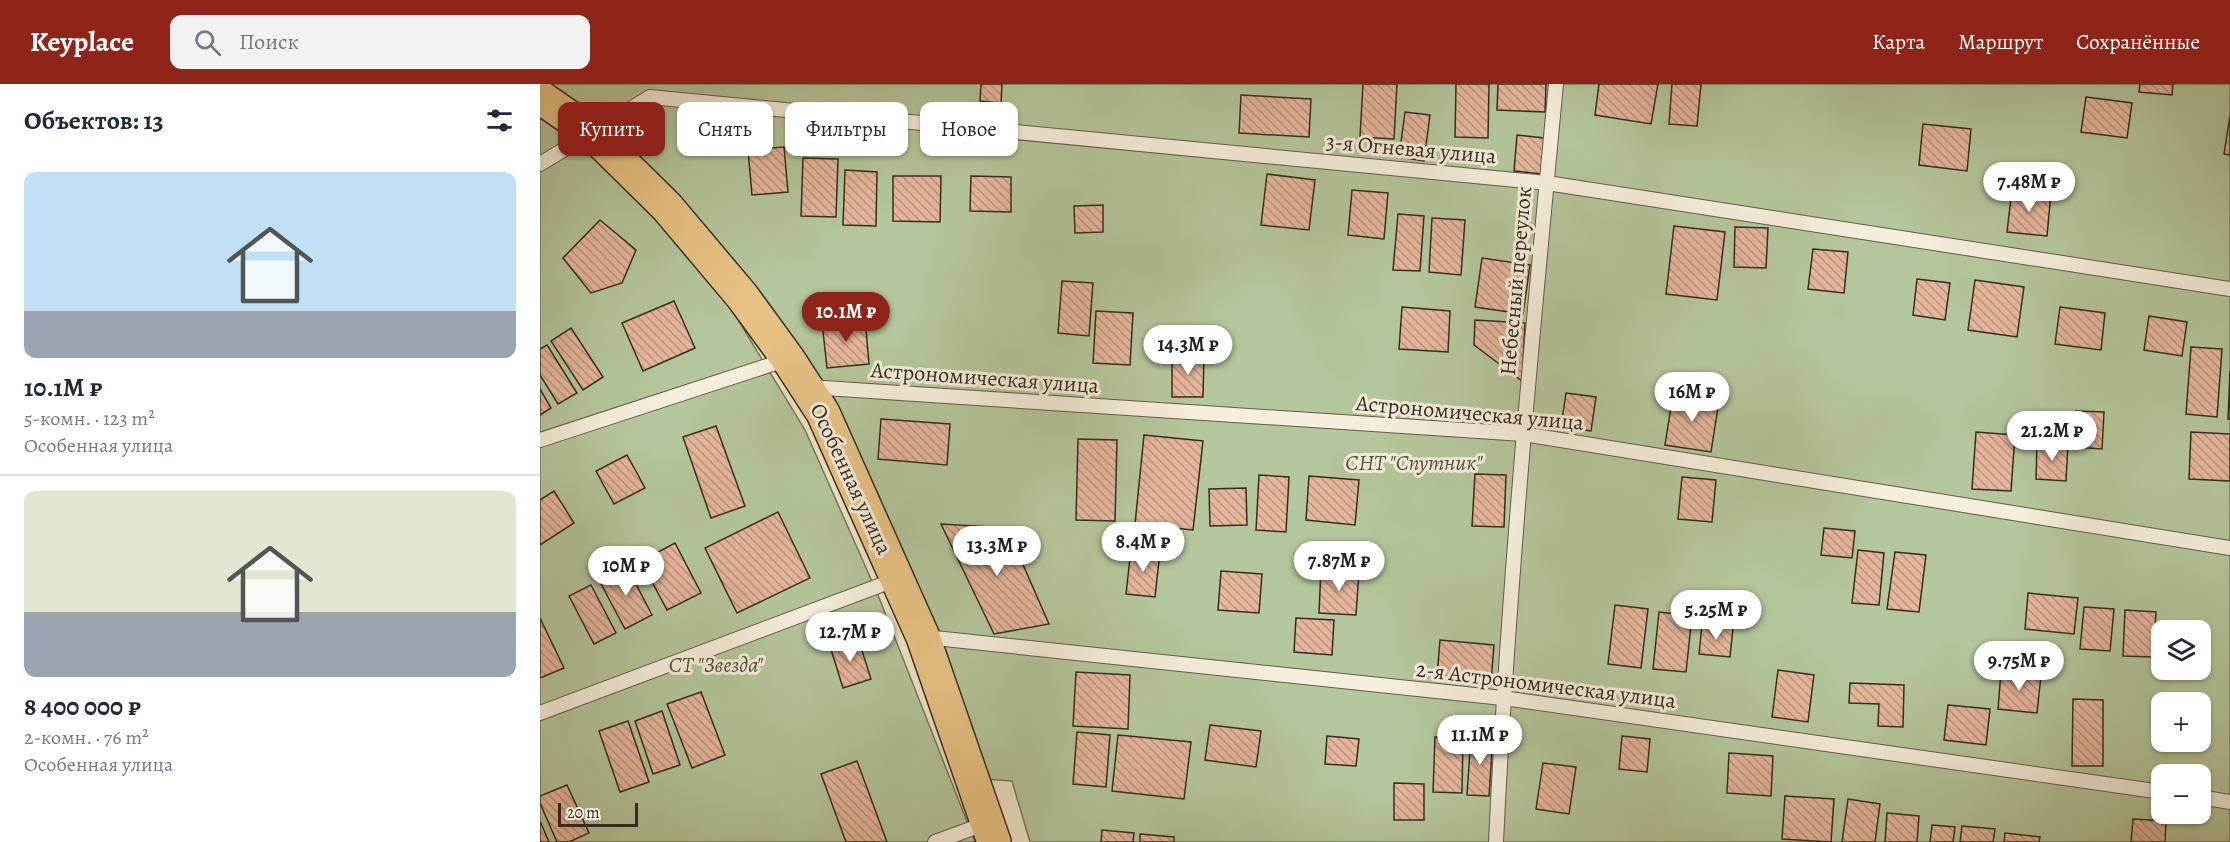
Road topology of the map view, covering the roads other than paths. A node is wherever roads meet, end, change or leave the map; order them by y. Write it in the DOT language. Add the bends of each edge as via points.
graph roads {
  1 [pos="1556,84"];
  2 [pos="540,97"];
  3 [pos="642,102"];
  4 [pos="558,109"];
  5 [pos="558,153"];
  6 [pos="615,156"];
  7 [pos="540,164"];
  8 [pos="1547,183"];
  9 [pos="2230,289"];
  10 [pos="788,359"];
  11 [pos="807,387"];
  12 [pos="1523,434"];
  13 [pos="540,440"];
  14 [pos="2230,548"];
  15 [pos="897,579"];
  16 [pos="923,636"];
  17 [pos="1503,699"];
  18 [pos="540,713"];
  19 [pos="2151,790"];
  20 [pos="2211,799"];
  21 [pos="2230,802"];
  22 [pos="990,832"];
  23 [pos="935,842"];
  24 [pos="1496,842"];
  1 -- 8 [label="lane, Небесный переулок"];
  2 -- 4 [label="main road, Особенная улица"];
  3 -- 8 [label="lane, 3-я Огневая улица" via="650,97"];
  5 -- 7 [label="lane, 3-я Огневая улица"];
  6 -- 10 [label="main road, Особенная улица" via="667,207 742,296"];
  8 -- 9 [label="lane, 3-я Огневая улица"];
  8 -- 12 [label="lane, Небесный переулок"];
  10 -- 11 [label="main road, Особенная улица"];
  10 -- 13 [label="lane"];
  11 -- 12 [label="lane, Астрономическая улица"];
  11 -- 15 [label="main road, Особенная улица" via="823,413"];
  12 -- 14 [label="lane, Астрономическая улица"];
  12 -- 17 [label="lane, Небесный переулок"];
  15 -- 16 [label="main road, Особенная улица"];
  15 -- 18 [label="lane"];
  16 -- 17 [label="lane, 2-я Астрономическая улица"];
  16 -- 22 [label="main road, Особенная улица"];
  17 -- 19 [label="lane, 2-я Астрономическая улица"];
  17 -- 24 [label="lane, Небесный переулок"];
  20 -- 21 [label="lane"];
  22 -- 23 [label="lane"];
}
